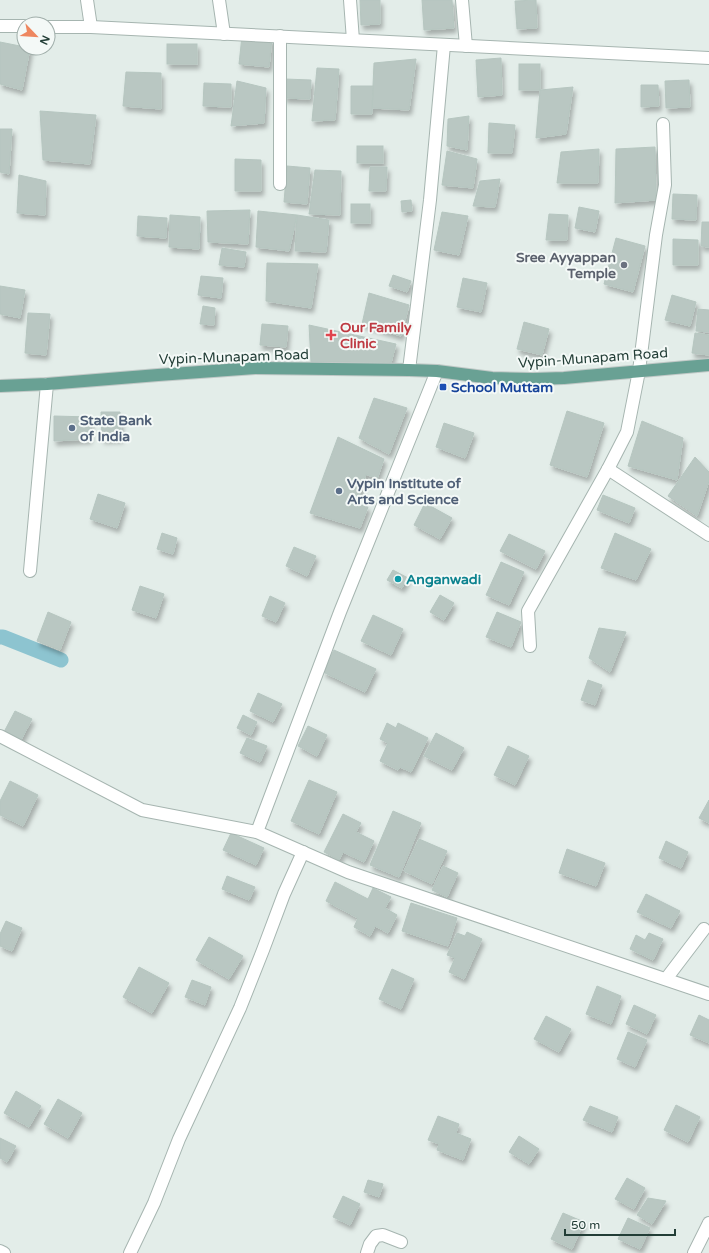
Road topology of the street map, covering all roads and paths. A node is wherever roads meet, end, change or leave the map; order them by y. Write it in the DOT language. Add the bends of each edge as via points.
graph roads {
  1 [pos="87,0"];
  2 [pos="219,0"];
  3 [pos="350,0"];
  4 [pos="462,0"];
  5 [pos="0,26"];
  6 [pos="16,26"];
  7 [pos="56,26"];
  8 [pos="90,27"];
  9 [pos="224,34"];
  10 [pos="280,36"];
  11 [pos="353,40"];
  12 [pos="444,45"];
  13 [pos="466,46"];
  14 [pos="709,58"];
  15 [pos="663,124"];
  16 [pos="280,184"];
  17 [pos="709,365"];
  18 [pos="409,370"];
  19 [pos="437,371"];
  20 [pos="639,371"];
  21 [pos="47,384"];
  22 [pos="0,386"];
  23 [pos="608,469"];
  24 [pos="709,535"];
  25 [pos="30,571"];
  26 [pos="530,646"];
  27 [pos="0,736"];
  28 [pos="257,832"];
  29 [pos="303,852"];
  30 [pos="704,929"];
  31 [pos="666,979"];
  32 [pos="709,994"];
  33 [pos="709,1222"];
  34 [pos="401,1242"];
  35 [pos="0,1251"];
  36 [pos="4,1253"];
  37 [pos="130,1253"];
  38 [pos="367,1253"];
  39 [pos="694,1253"];
  1 -- 8 [label="street"];
  2 -- 9 [label="street"];
  3 -- 11 [label="street"];
  4 -- 13 [label="street"];
  5 -- 6 [label="street"];
  7 -- 8 [label="street"];
  8 -- 9 [label="street"];
  9 -- 10 [label="street"];
  10 -- 11 [label="street"];
  10 -- 16 [label="street"];
  11 -- 12 [label="street"];
  12 -- 13 [label="street"];
  12 -- 18 [label="street" via="430,200"];
  13 -- 14 [label="street"];
  15 -- 20 [label="street" via="665,186 656,235"];
  17 -- 20 [label="main road, Vypin-Munapam Road"];
  18 -- 19 [label="main road, Vypin-Munapam Road"];
  18 -- 21 [label="main road, Vypin-Munapam Road" via="255,368"];
  19 -- 20 [label="main road, Vypin-Munapam Road" via="492,378 533,379"];
  19 -- 28 [label="street" via="340,612"];
  20 -- 23 [label="street" via="627,432"];
  21 -- 22 [label="main road, Vypin-Munapam Road"];
  21 -- 25 [label="street"];
  23 -- 24 [label="street"];
  23 -- 26 [label="street" via="528,611"];
  27 -- 28 [label="street" via="142,810"];
  28 -- 29 [label="street"];
  29 -- 31 [label="street" via="348,872"];
  29 -- 37 [label="street" via="240,1008"];
  30 -- 31 [label="street"];
  31 -- 32 [label="street"];
  33 -- 39 [label="street"];
  34 -- 38 [label="street" via="383,1235 376,1236"];
  35 -- 36 [label="street"];
}
